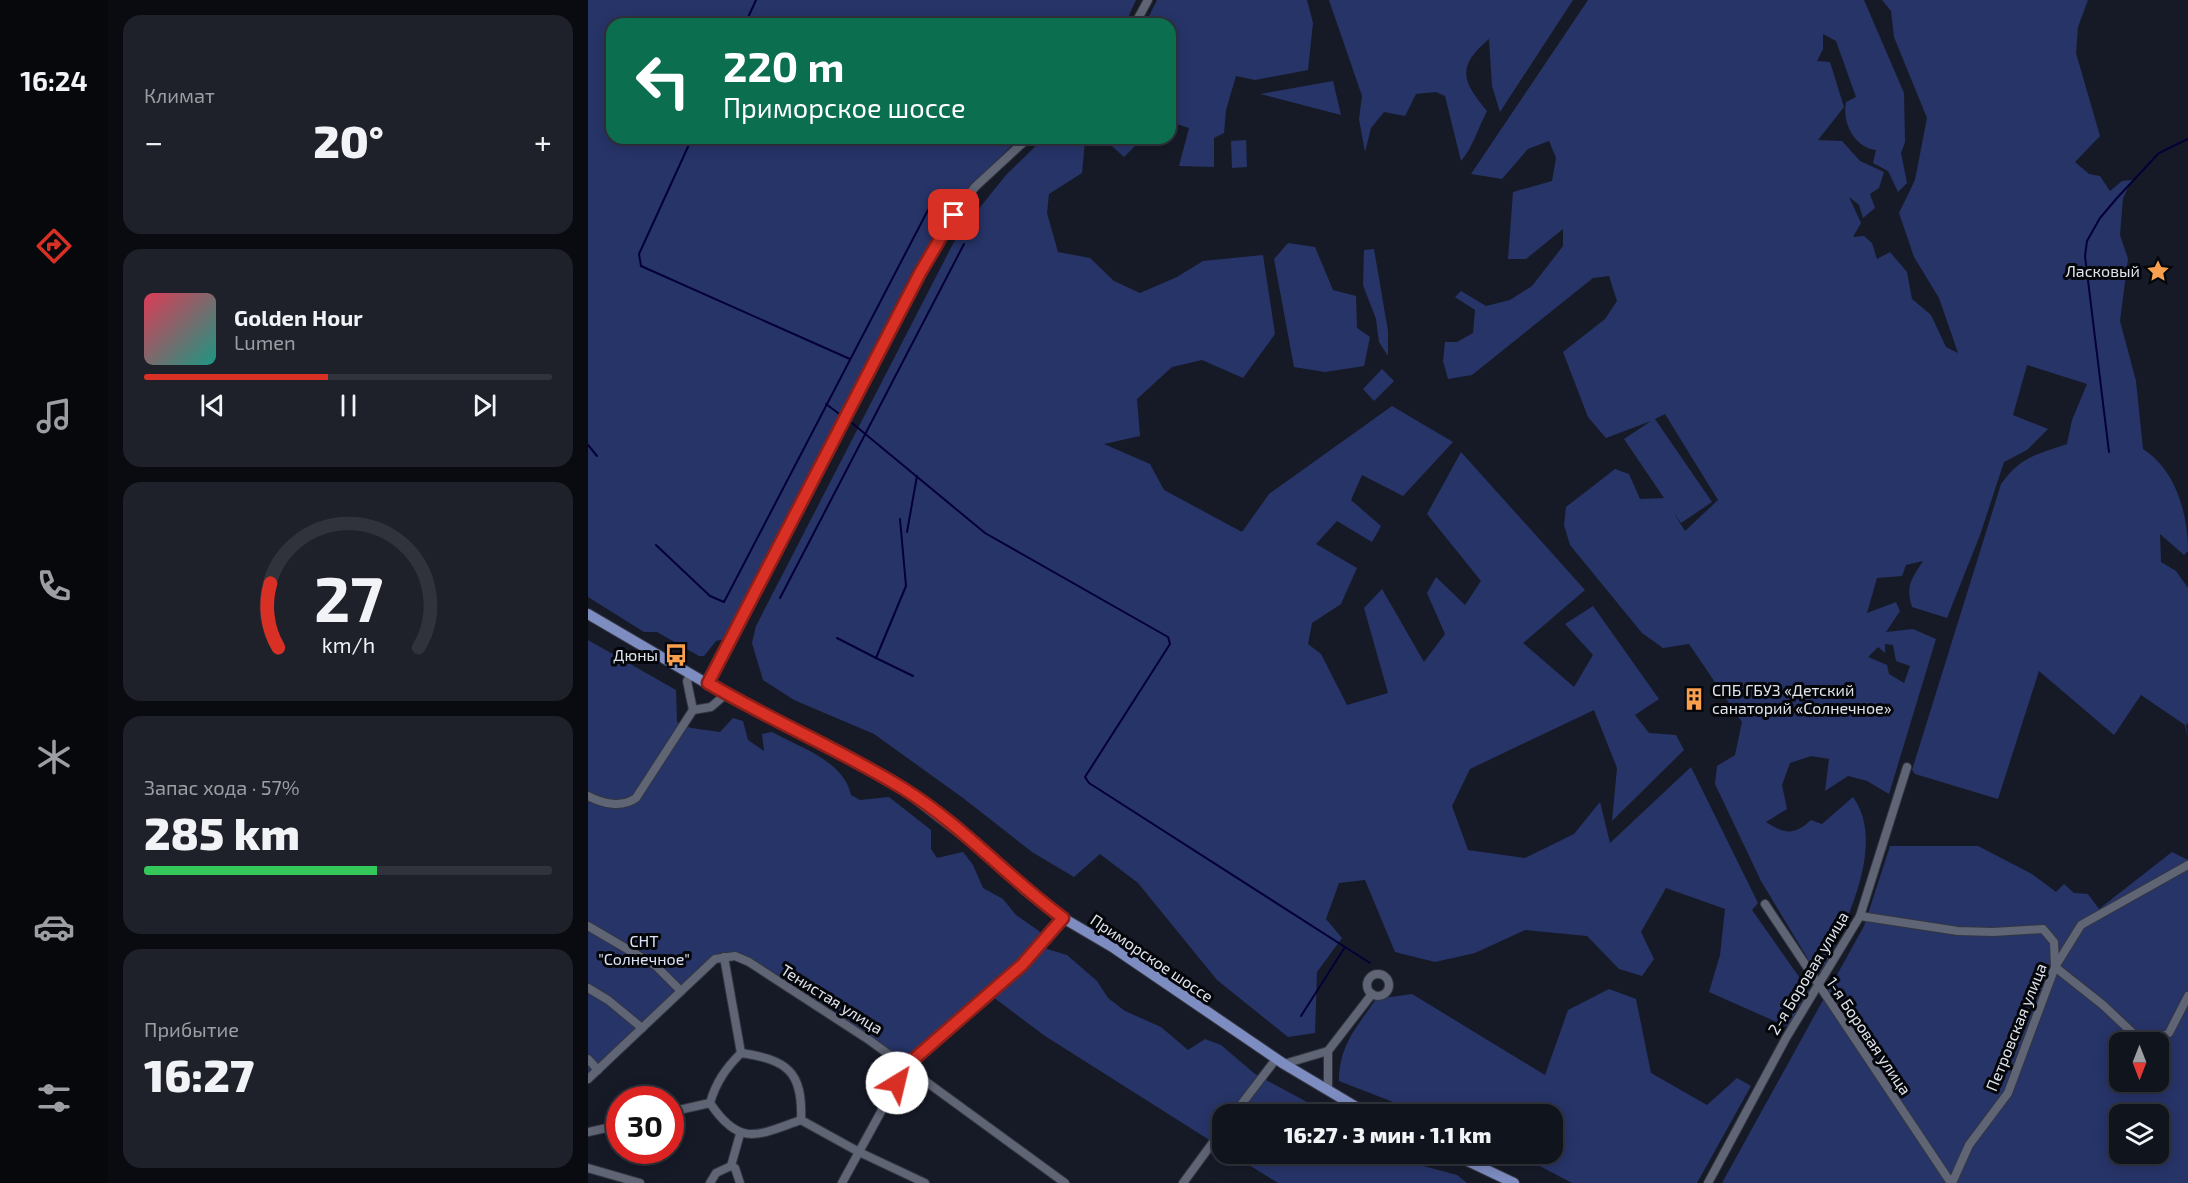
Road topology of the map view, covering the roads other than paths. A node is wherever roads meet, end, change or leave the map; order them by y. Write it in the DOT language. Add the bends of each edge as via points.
graph roads {
  1 [pos="1148,0"];
  2 [pos="1138,18"];
  3 [pos="1022,144"];
  4 [pos="588,614"];
  5 [pos="692,674"];
  6 [pos="708,683"];
  7 [pos="726,694"];
  8 [pos="693,710"];
  9 [pos="1907,767"];
  10 [pos="588,796"];
  11 [pos="2188,865"];
  12 [pos="1765,904"];
  13 [pos="1860,916"];
  14 [pos="1063,918"];
  15 [pos="588,926"];
  16 [pos="724,957"];
  17 [pos="2055,967"];
  18 [pos="588,988"];
  19 [pos="1819,988"];
  20 [pos="681,991"];
  21 [pos="1372,994"];
  22 [pos="2188,996"];
  23 [pos="642,1028"];
  24 [pos="1328,1052"];
  25 [pos="741,1053"];
  26 [pos="588,1059"];
  27 [pos="1280,1061"];
  28 [pos="906,1066"];
  29 [pos="598,1070"];
  30 [pos="588,1079"];
  31 [pos="1328,1090"];
  32 [pos="710,1103"];
  33 [pos="1243,1104"];
  34 [pos="1351,1104"];
  35 [pos="684,1109"];
  36 [pos="801,1120"];
  37 [pos="606,1128"];
  38 [pos="588,1132"];
  39 [pos="740,1134"];
  40 [pos="1212,1144"];
  41 [pos="860,1152"];
  42 [pos="1474,1164"];
  43 [pos="731,1166"];
  44 [pos="588,1168"];
  45 [pos="640,1183"];
  46 [pos="710,1183"];
  47 [pos="740,1183"];
  48 [pos="842,1183"];
  49 [pos="925,1183"];
  50 [pos="1065,1183"];
  51 [pos="1183,1183"];
  52 [pos="1514,1183"];
  53 [pos="1708,1183"];
  54 [pos="1951,1183"];
  1 -- 2 [label="street"];
  3 -- 6 [label="street" via="975,187 945,229"];
  4 -- 5 [label="main road, Приморское шоссе"];
  5 -- 6 [label="main road, Приморское шоссе"];
  5 -- 8 [label="street" via="687,681"];
  6 -- 7 [label="main road, Приморское шоссе"];
  7 -- 8 [label="street" via="711,707"];
  7 -- 14 [label="main road, Приморское шоссе" via="906,790"];
  8 -- 10 [label="street" via="636,798 618,804"];
  9 -- 13 [label="street, 2-я Боровая улица"];
  11 -- 17 [label="street, Петровская улица" via="2081,926"];
  12 -- 19 [label="street, 1-я Боровая улица"];
  13 -- 17 [label="street" via="1958,930 2043,929 2054,942"];
  13 -- 19 [label="street, 2-я Боровая улица"];
  14 -- 27 [label="main road, Приморское шоссе" via="1114,948"];
  14 -- 28 [label="street" via="1022,965"];
  15 -- 20 [label="street" via="656,966"];
  16 -- 20 [label="street" via="715,959"];
  16 -- 25 [label="street"];
  16 -- 28 [label="street, Тенистая улица" via="735,956 749,962"];
  17 -- 22 [label="street" via="2139,1039 2154,1040 2169,1033"];
  17 -- 54 [label="street, Петровская улица" via="2008,1093 1969,1145"];
  18 -- 23 [label="street"];
  19 -- 53 [label="street, 2-я Боровая улица" via="1786,1038"];
  19 -- 54 [label="street, 1-я Боровая улица"];
  20 -- 23 [label="street"];
  21 -- 24 [label="street"];
  23 -- 29 [label="street"];
  24 -- 27 [label="street"];
  24 -- 31 [label="street"];
  25 -- 32 [label="street" via="719,1079"];
  25 -- 36 [label="street" via="782,1063 794,1074 801,1089"];
  26 -- 29 [label="street"];
  27 -- 31 [label="main road, Приморское шоссе"];
  27 -- 33 [label="street"];
  28 -- 41 [label="street"];
  28 -- 50 [label="street, Тенистая улица"];
  29 -- 30 [label="street"];
  31 -- 34 [label="main road, Приморское шоссе"];
  32 -- 35 [label="street"];
  32 -- 39 [label="street"];
  36 -- 39 [label="street" via="761,1134"];
  36 -- 41 [label="street"];
  37 -- 38 [label="street"];
  39 -- 43 [label="street"];
  40 -- 51 [label="street"];
  41 -- 48 [label="street"];
  41 -- 49 [label="street"];
  42 -- 52 [label="main road"];
  43 -- 46 [label="street" via="716,1173"];
  43 -- 47 [label="street"];
  44 -- 45 [label="street"];
}
